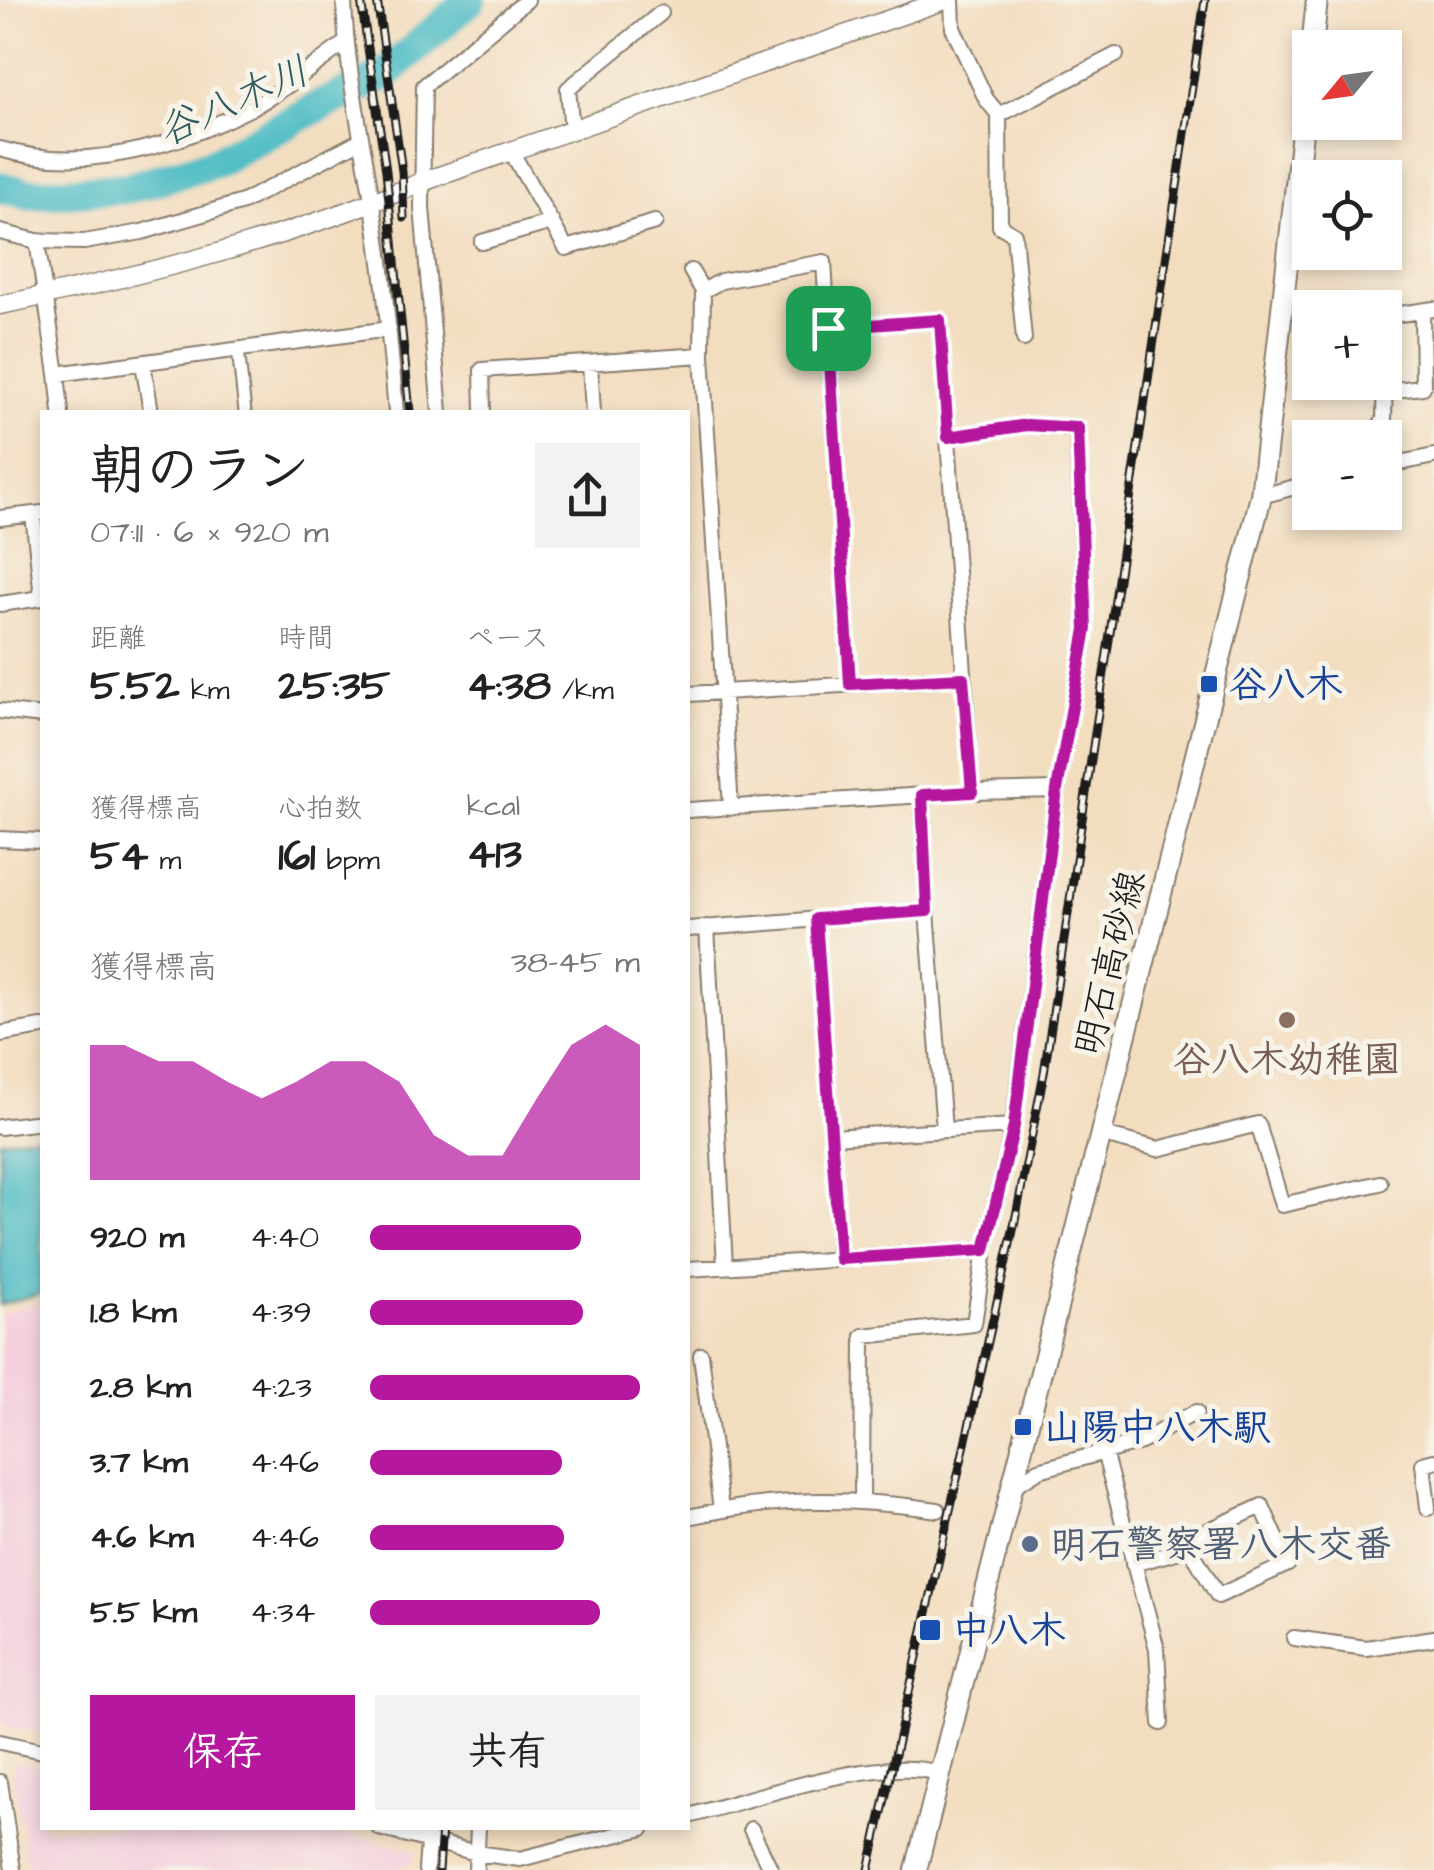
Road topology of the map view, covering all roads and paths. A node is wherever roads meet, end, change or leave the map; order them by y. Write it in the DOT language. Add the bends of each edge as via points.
graph roads {
  1 [pos="344,0"];
  2 [pos="526,0"];
  3 [pos="948,0"];
  4 [pos="1317,0"];
  5 [pos="661,12"];
  6 [pos="1314,30"];
  7 [pos="346,43"];
  8 [pos="1116,55"];
  9 [pos="999,115"];
  10 [pos="572,130"];
  11 [pos="1301,140"];
  12 [pos="359,141"];
  13 [pos="0,149"];
  14 [pos="511,151"];
  15 [pos="422,182"];
  16 [pos="373,203"];
  17 [pos="552,222"];
  18 [pos="655,222"];
  19 [pos="0,232"];
  20 [pos="37,241"];
  21 [pos="482,242"];
  22 [pos="691,272"];
  23 [pos="703,291"];
  24 [pos="44,296"];
  25 [pos="0,304"];
  26 [pos="1428,310"];
  27 [pos="1402,314"];
  28 [pos="828,328"];
  29 [pos="389,329"];
  30 [pos="1024,339"];
  31 [pos="238,350"];
  32 [pos="702,355"];
  33 [pos="144,362"];
  34 [pos="590,363"];
  35 [pos="57,374"];
  36 [pos="1402,390"];
  37 [pos="61,410"];
  38 [pos="151,410"];
  39 [pos="245,410"];
  40 [pos="396,410"];
  41 [pos="440,410"];
  42 [pos="483,410"];
  43 [pos="593,410"];
  44 [pos="948,437"];
  45 [pos="1434,456"];
  46 [pos="1402,463"];
  47 [pos="1292,487"];
  48 [pos="1262,496"];
  49 [pos="38,514"];
  50 [pos="0,518"];
  51 [pos="40,556"];
  52 [pos="40,597"];
  53 [pos="0,604"];
  54 [pos="963,678"];
  55 [pos="850,684"];
  56 [pos="725,692"];
  57 [pos="690,694"];
  58 [pos="0,711"];
  59 [pos="40,716"];
  60 [pos="1057,790"];
  61 [pos="972,792"];
  62 [pos="922,795"];
  63 [pos="731,808"];
  64 [pos="690,810"];
  65 [pos="0,839"];
  66 [pos="40,841"];
  67 [pos="927,911"];
  68 [pos="816,919"];
  69 [pos="707,928"];
  70 [pos="690,929"];
  71 [pos="40,1028"];
  72 [pos="0,1034"];
  73 [pos="40,1122"];
  74 [pos="1014,1126"];
  75 [pos="0,1127"];
  76 [pos="944,1130"];
  77 [pos="1102,1135"];
  78 [pos="832,1137"];
  79 [pos="1380,1183"];
  80 [pos="985,1250"];
  81 [pos="840,1259"];
  82 [pos="725,1266"];
  83 [pos="690,1269"];
  84 [pos="701,1356"];
  85 [pos="1196,1412"];
  86 [pos="1104,1452"];
  87 [pos="1434,1461"];
  88 [pos="1015,1485"];
  89 [pos="862,1500"];
  90 [pos="1431,1508"];
  91 [pos="1411,1509"];
  92 [pos="721,1510"];
  93 [pos="938,1510"];
  94 [pos="690,1517"];
  95 [pos="1190,1548"];
  96 [pos="1133,1564"];
  97 [pos="1294,1638"];
  98 [pos="1434,1638"];
  99 [pos="1161,1723"];
  100 [pos="0,1742"];
  101 [pos="40,1752"];
  102 [pos="939,1773"];
  103 [pos="0,1782"];
  104 [pos="690,1815"];
  105 [pos="751,1829"];
  106 [pos="399,1830"];
  107 [pos="478,1830"];
  108 [pos="636,1830"];
  109 [pos="429,1833"];
  110 [pos="477,1853"];
  111 [pos="13,1870"];
  112 [pos="426,1870"];
  113 [pos="476,1870"];
  114 [pos="771,1870"];
  115 [pos="916,1870"];
  1 -- 7 [label="street"];
  2 -- 15 [label="street" via="424,86"];
  3 -- 9 [label="street" via="953,28"];
  3 -- 10 [label="street"];
  4 -- 6 [label="main road"];
  5 -- 10 [label="street" via="568,89"];
  7 -- 12 [label="street"];
  7 -- 13 [label="street" via="254,107 185,137 97,159 53,160"];
  8 -- 9 [label="street"];
  9 -- 30 [label="street" via="1000,226 1014,234"];
  10 -- 14 [label="street"];
  11 -- 48 [label="main road, 明石高砂線"];
  12 -- 16 [label="street"];
  12 -- 20 [label="street" via="242,202 142,232 84,242"];
  14 -- 15 [label="street"];
  14 -- 17 [label="street"];
  15 -- 16 [label="street"];
  15 -- 41 [label="street"];
  16 -- 24 [label="street" via="192,261"];
  16 -- 29 [label="street"];
  17 -- 18 [label="street" via="566,248"];
  17 -- 21 [label="street"];
  19 -- 20 [label="street"];
  20 -- 24 [label="street"];
  22 -- 23 [label="street"];
  23 -- 28 [label="street" via="721,281 824,262"];
  23 -- 32 [label="street"];
  24 -- 25 [label="street"];
  24 -- 35 [label="street"];
  26 -- 27 [label="street"];
  26 -- 36 [label="street" via="1423,388"];
  28 -- 44 [label="street" via="940,320"];
  28 -- 55 [label="street"];
  29 -- 31 [label="street"];
  29 -- 40 [label="street"];
  31 -- 33 [label="street"];
  31 -- 39 [label="street"];
  32 -- 34 [label="street"];
  32 -- 56 [label="street"];
  33 -- 35 [label="street"];
  33 -- 38 [label="street"];
  34 -- 42 [label="street" via="482,370"];
  34 -- 43 [label="street"];
  35 -- 37 [label="street"];
  44 -- 54 [label="street"];
  44 -- 60 [label="street" via="1027,425 1078,428 1086,629"];
  45 -- 46 [label="street"];
  47 -- 48 [label="street"];
  48 -- 77 [label="main road, 明石高砂線"];
  49 -- 50 [label="street"];
  49 -- 51 [label="street"];
  52 -- 53 [label="street"];
  54 -- 55 [label="street"];
  54 -- 61 [label="street"];
  55 -- 56 [label="street"];
  56 -- 57 [label="street"];
  56 -- 63 [label="street"];
  58 -- 59 [label="street"];
  60 -- 61 [label="street"];
  60 -- 74 [label="street"];
  61 -- 62 [label="street"];
  62 -- 63 [label="street"];
  62 -- 67 [label="street"];
  63 -- 64 [label="street"];
  65 -- 66 [label="street"];
  67 -- 68 [label="street"];
  67 -- 76 [label="street"];
  68 -- 69 [label="street"];
  68 -- 78 [label="street"];
  69 -- 70 [label="street"];
  69 -- 82 [label="street"];
  71 -- 72 [label="street"];
  73 -- 75 [label="street"];
  74 -- 76 [label="street"];
  74 -- 80 [label="street"];
  76 -- 78 [label="street"];
  77 -- 79 [label="street" via="1158,1150 1258,1124 1282,1205"];
  77 -- 88 [label="main road, 明石高砂線"];
  78 -- 81 [label="street"];
  80 -- 81 [label="street"];
  80 -- 89 [label="street" via="974,1324 863,1336"];
  81 -- 82 [label="street"];
  82 -- 83 [label="street"];
  84 -- 92 [label="street"];
  85 -- 86 [label="street" via="1141,1442"];
  86 -- 88 [label="street" via="1038,1470"];
  86 -- 96 [label="street"];
  87 -- 90 [label="street" via="1423,1464"];
  88 -- 102 [label="main road, 明石高砂線"];
  89 -- 92 [label="street"];
  89 -- 93 [label="street"];
  90 -- 91 [label="street"];
  92 -- 94 [label="street"];
  95 -- 95 [label="street" via="1186,1541 1262,1506 1288,1564 1218,1596"];
  95 -- 96 [label="street"];
  96 -- 99 [label="street" via="1157,1648"];
  97 -- 98 [label="street" via="1366,1648"];
  100 -- 101 [label="street"];
  102 -- 104 [label="street" via="872,1769"];
  102 -- 115 [label="main road, 明石高砂線"];
  103 -- 111 [label="street"];
  105 -- 114 [label="street"];
  106 -- 109 [label="street"];
  107 -- 110 [label="street"];
  108 -- 110 [label="street" via="520,1859"];
  109 -- 110 [label="street"];
  109 -- 112 [label="street"];
  110 -- 113 [label="street"];
}
